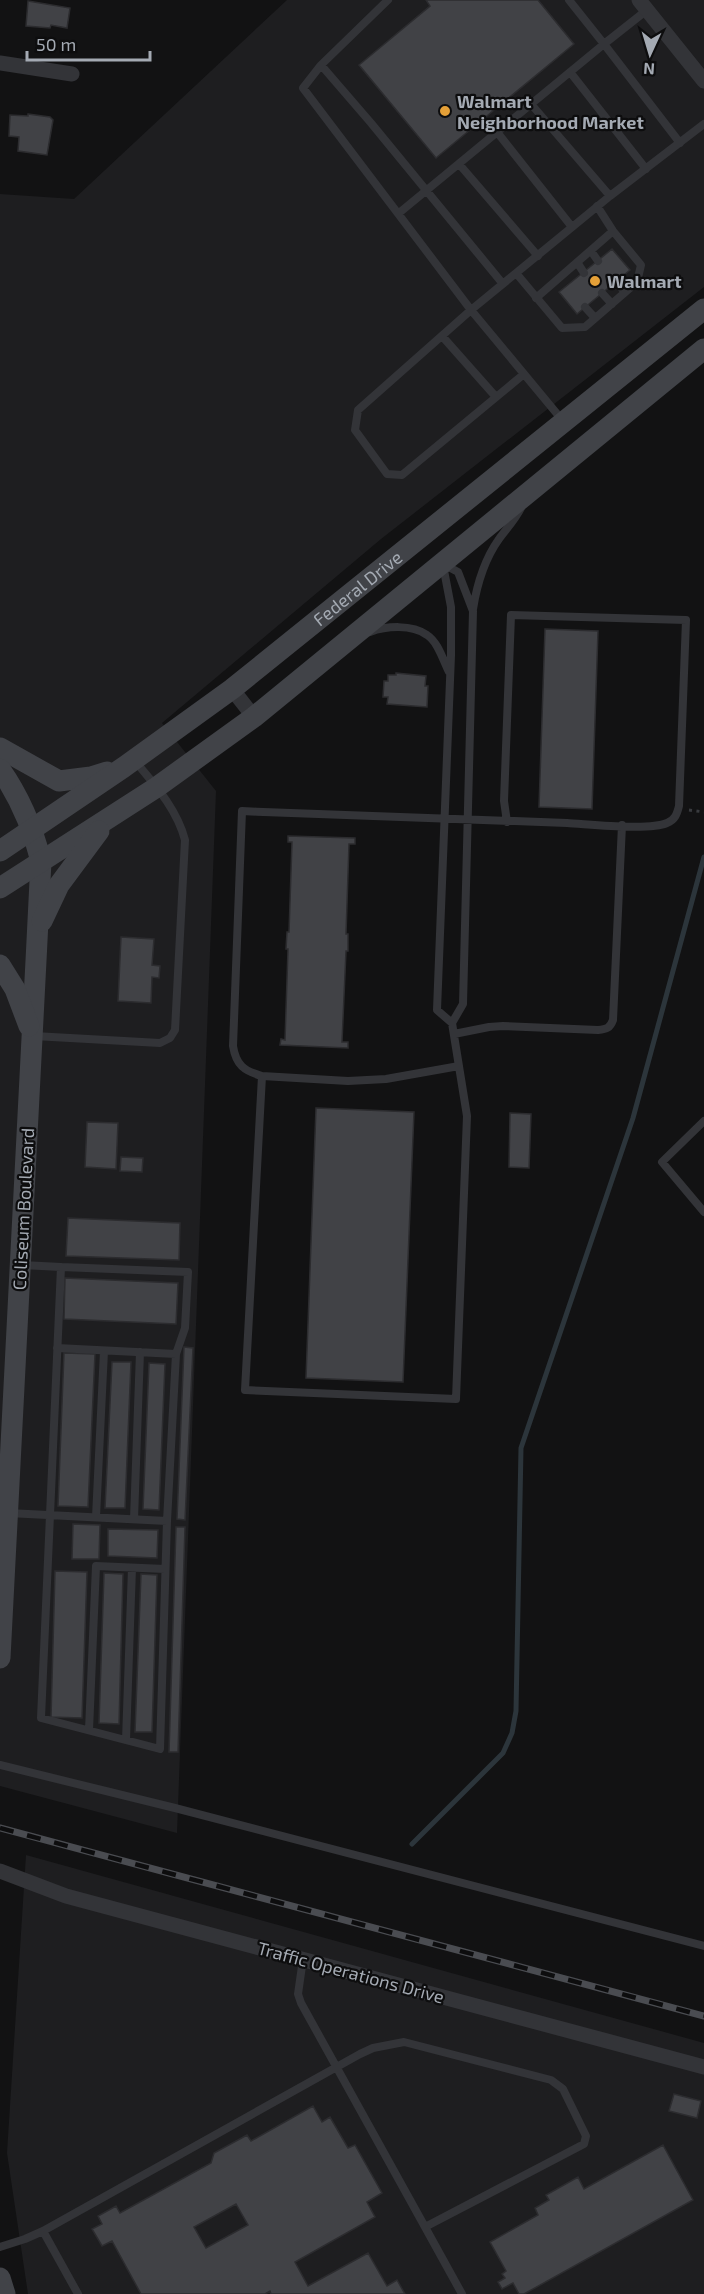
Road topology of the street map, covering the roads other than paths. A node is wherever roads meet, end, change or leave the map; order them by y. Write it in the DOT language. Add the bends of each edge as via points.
graph roads {
  1 [pos="388,0"];
  2 [pos="569,0"];
  3 [pos="643,5"];
  4 [pos="604,44"];
  5 [pos="0,63"];
  6 [pos="321,65"];
  7 [pos="570,72"];
  8 [pos="72,74"];
  9 [pos="704,81"];
  10 [pos="531,104"];
  11 [pos="704,124"];
  12 [pos="497,132"];
  13 [pos="680,143"];
  14 [pos="459,164"];
  15 [pos="646,169"];
  16 [pos="426,191"];
  17 [pos="610,196"];
  18 [pos="597,206"];
  19 [pos="399,213"];
  20 [pos="572,227"];
  21 [pos="613,231"];
  22 [pos="591,251"];
  23 [pos="538,256"];
  24 [pos="598,261"];
  25 [pos="577,262"];
  26 [pos="516,273"];
  27 [pos="584,273"];
  28 [pos="559,278"];
  29 [pos="616,282"];
  30 [pos="503,284"];
  31 [pos="567,286"];
  32 [pos="625,292"];
  33 [pos="602,293"];
  34 [pos="536,298"];
  35 [pos="612,304"];
  36 [pos="585,307"];
  37 [pos="704,309"];
  38 [pos="471,310"];
  39 [pos="595,318"];
  40 [pos="442,336"];
  41 [pos="704,349"];
  42 [pos="524,374"];
  43 [pos="496,398"];
  44 [pos="564,422"];
  45 [pos="528,494"];
  46 [pos="423,537"];
  47 [pos="443,564"];
  48 [pos="473,611"];
  49 [pos="350,641"];
  50 [pos="450,676"];
  51 [pos="232,689"];
  52 [pos="254,717"];
  53 [pos="0,748"];
  54 [pos="129,763"];
  55 [pos="0,769"];
  56 [pos="157,787"];
  57 [pos="445,819"];
  58 [pos="467,820"];
  59 [pos="106,821"];
  60 [pos="507,822"];
  61 [pos="622,825"];
  62 [pos="32,830"];
  63 [pos="0,850"];
  64 [pos="41,861"];
  65 [pos="0,888"];
  66 [pos="37,932"];
  67 [pos="0,965"];
  68 [pos="452,1023"];
  69 [pos="454,1034"];
  70 [pos="32,1036"];
  71 [pos="459,1066"];
  72 [pos="262,1076"];
  73 [pos="704,1121"];
  74 [pos="704,1212"];
  75 [pos="20,1265"];
  76 [pos="61,1267"];
  77 [pos="57,1348"];
  78 [pos="104,1351"];
  79 [pos="140,1353"];
  80 [pos="176,1354"];
  81 [pos="7,1512"];
  82 [pos="49,1515"];
  83 [pos="96,1517"];
  84 [pos="134,1519"];
  85 [pos="167,1521"];
  86 [pos="132,1568"];
  87 [pos="165,1569"];
  88 [pos="0,1658"];
  89 [pos="89,1730"];
  90 [pos="126,1740"];
  91 [pos="0,1765"];
  92 [pos="0,1871"];
  93 [pos="704,1946"];
  94 [pos="303,1959"];
  95 [pos="336,2067"];
  96 [pos="704,2067"];
  97 [pos="425,2227"];
  98 [pos="43,2231"];
  99 [pos="0,2247"];
  100 [pos="0,2278"];
  101 [pos="5,2294"];
  102 [pos="78,2294"];
  103 [pos="462,2294"];
  1 -- 6 [label="lane"];
  2 -- 4 [label="lane"];
  3 -- 4 [label="lane"];
  3 -- 9 [label="street"];
  4 -- 7 [label="lane"];
  4 -- 13 [label="lane"];
  5 -- 8 [label="street"];
  6 -- 16 [label="lane"];
  6 -- 19 [label="lane" via="303,88"];
  7 -- 10 [label="lane"];
  7 -- 15 [label="lane"];
  10 -- 12 [label="lane"];
  10 -- 17 [label="lane"];
  11 -- 13 [label="lane"];
  12 -- 14 [label="lane"];
  12 -- 20 [label="lane"];
  13 -- 15 [label="lane"];
  14 -- 16 [label="lane"];
  14 -- 23 [label="lane"];
  15 -- 17 [label="lane"];
  16 -- 19 [label="lane"];
  16 -- 30 [label="lane"];
  17 -- 18 [label="lane"];
  18 -- 20 [label="lane"];
  18 -- 21 [label="lane"];
  19 -- 38 [label="lane"];
  20 -- 23 [label="lane"];
  21 -- 22 [label="lane"];
  21 -- 32 [label="lane" via="641,265 637,282"];
  22 -- 24 [label="lane"];
  22 -- 25 [label="lane"];
  23 -- 26 [label="lane"];
  25 -- 27 [label="lane"];
  25 -- 28 [label="lane"];
  26 -- 30 [label="lane"];
  26 -- 34 [label="lane"];
  28 -- 31 [label="lane"];
  28 -- 34 [label="lane"];
  29 -- 32 [label="lane"];
  30 -- 38 [label="lane"];
  32 -- 35 [label="lane"];
  33 -- 35 [label="lane"];
  34 -- 39 [label="lane" via="562,328 585,327"];
  35 -- 39 [label="lane"];
  36 -- 39 [label="lane"];
  37 -- 44 [label="main road, Federal Drive"];
  38 -- 40 [label="lane"];
  38 -- 42 [label="lane"];
  40 -- 43 [label="lane"];
  40 -- 43 [label="lane" via="358,410 355,430 387,474 402,475"];
  41 -- 45 [label="main road, Federal Drive"];
  42 -- 43 [label="lane"];
  42 -- 44 [label="lane"];
  44 -- 46 [label="main road, Federal Drive"];
  45 -- 47 [label="main road, Federal Drive"];
  45 -- 48 [label="lane" via="484,565"];
  46 -- 47 [label="main road"];
  46 -- 51 [label="main road, Federal Drive"];
  47 -- 48 [label="lane" via="458,572"];
  47 -- 49 [label="main road, Federal Drive"];
  47 -- 50 [label="lane" via="451,607"];
  48 -- 58 [label="lane"];
  49 -- 50 [label="lane" via="380,629 404,628 426,634 437,646"];
  49 -- 52 [label="main road, Federal Drive"];
  50 -- 57 [label="lane"];
  51 -- 52 [label="street"];
  51 -- 54 [label="main road, Federal Drive"];
  52 -- 56 [label="main road, Federal Drive"];
  53 -- 54 [label="main road" via="59,781 91,777"];
  54 -- 56 [label="lane"];
  54 -- 62 [label="main road, Federal Drive"];
  55 -- 62 [label="main road, Coliseum Boulevard"];
  56 -- 59 [label="main road, Federal Drive"];
  56 -- 70 [label="lane" via="181,824 185,840 175,1030 170,1038 160,1042"];
  57 -- 58 [label="lane"];
  57 -- 68 [label="lane" via="437,1010"];
  57 -- 72 [label="lane" via="242,812 233,1046 235,1059 244,1071"];
  58 -- 60 [label="lane"];
  58 -- 68 [label="lane" via="463,1004"];
  59 -- 64 [label="main road, Federal Drive"];
  59 -- 66 [label="main road" via="59,885"];
  60 -- 61 [label="lane"];
  60 -- 61 [label="lane" via="504,801 511,615 686,620 678,813 665,824"];
  61 -- 69 [label="lane" via="611,1026 598,1030 489,1027"];
  62 -- 63 [label="main road, Federal Drive"];
  62 -- 64 [label="main road, Coliseum Boulevard"];
  64 -- 65 [label="main road, Federal Drive"];
  64 -- 66 [label="main road, Coliseum Boulevard"];
  66 -- 70 [label="main road, Coliseum Boulevard"];
  67 -- 70 [label="main road" via="15,989"];
  68 -- 69 [label="lane"];
  69 -- 71 [label="lane"];
  70 -- 75 [label="main road, Coliseum Boulevard"];
  71 -- 72 [label="lane" via="391,1079"];
  71 -- 72 [label="lane" via="467,1116 456,1399 245,1390"];
  73 -- 74 [label="lane" via="662,1162"];
  75 -- 76 [label="lane"];
  75 -- 81 [label="main road, Coliseum Boulevard" via="10,1371"];
  76 -- 77 [label="lane"];
  76 -- 80 [label="lane" via="188,1272 185,1328"];
  77 -- 78 [label="lane"];
  77 -- 82 [label="lane"];
  78 -- 79 [label="lane"];
  78 -- 83 [label="lane"];
  79 -- 80 [label="lane"];
  79 -- 84 [label="lane"];
  80 -- 85 [label="lane"];
  81 -- 82 [label="lane"];
  81 -- 88 [label="main road, Coliseum Boulevard"];
  82 -- 83 [label="lane"];
  82 -- 89 [label="lane" via="41,1718"];
  83 -- 84 [label="lane"];
  84 -- 85 [label="lane"];
  85 -- 87 [label="lane"];
  86 -- 87 [label="lane"];
  86 -- 89 [label="lane" via="96,1566"];
  86 -- 90 [label="lane"];
  87 -- 90 [label="lane" via="160,1749"];
  89 -- 90 [label="lane"];
  91 -- 93 [label="lane"];
  92 -- 94 [label="street, Traffic Operations Drive" via="66,1896"];
  94 -- 95 [label="lane" via="298,1994"];
  94 -- 96 [label="street, Traffic Operations Drive"];
  95 -- 97 [label="lane"];
  95 -- 97 [label="lane" via="374,2048 404,2042 551,2080 563,2089 585,2129 584,2144"];
  95 -- 98 [label="lane"];
  97 -- 103 [label="lane"];
  98 -- 99 [label="lane"];
  98 -- 102 [label="lane"];
  100 -- 101 [label="main road"];
}
